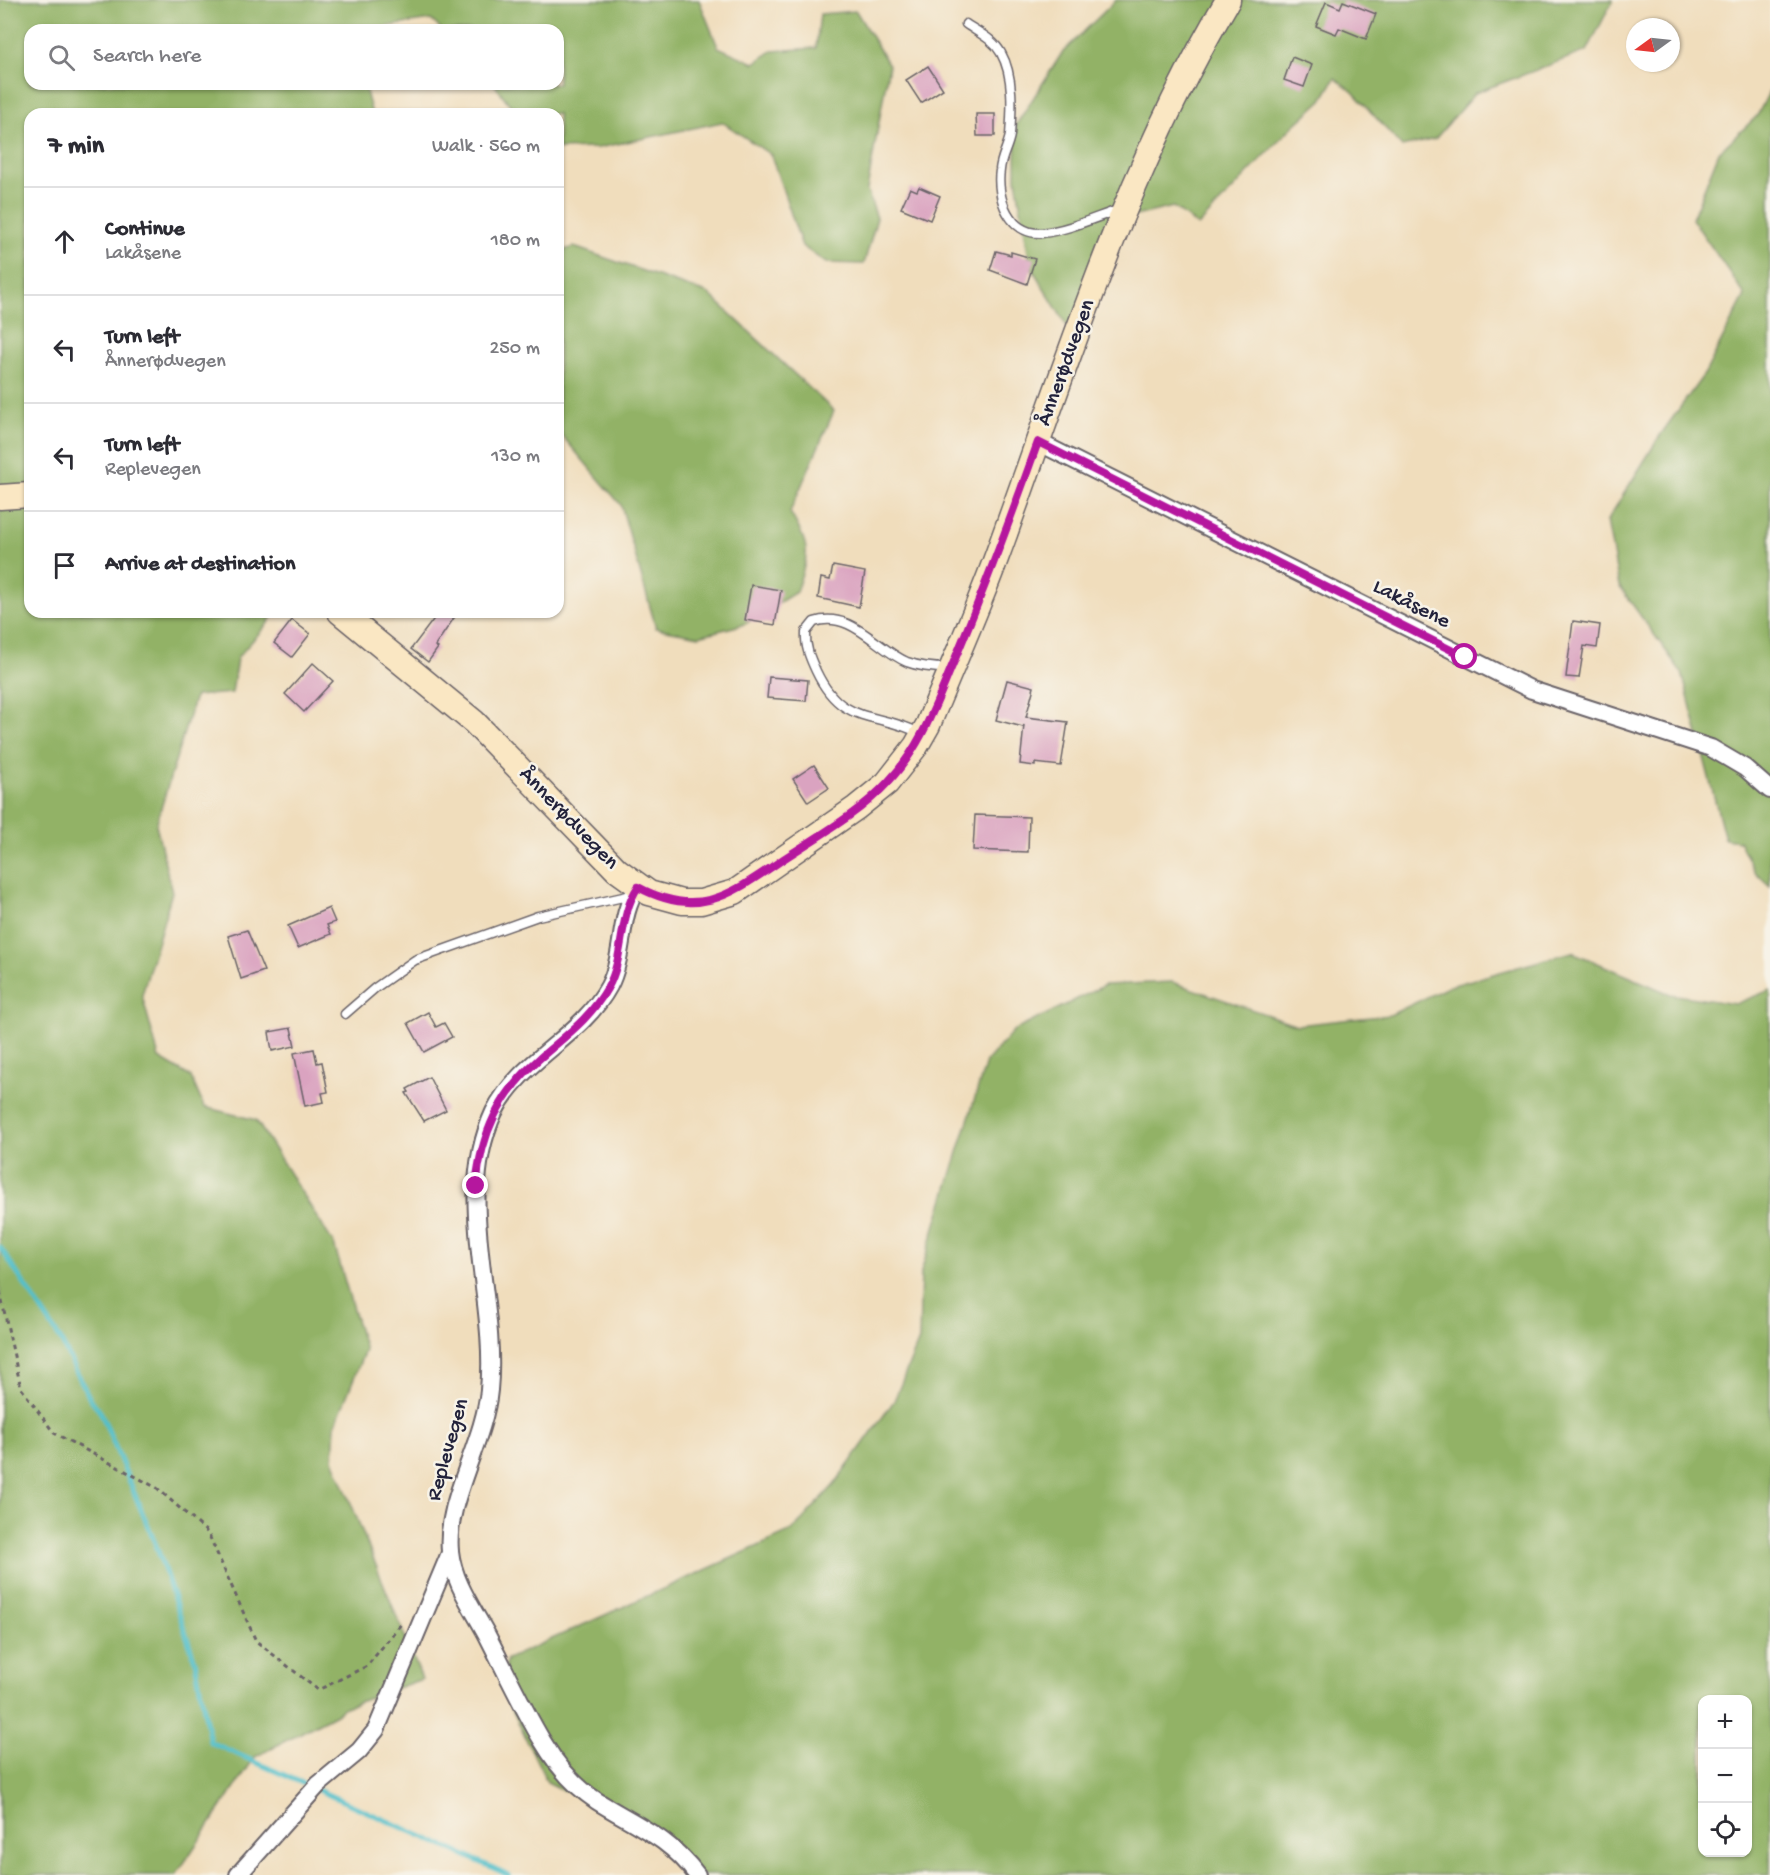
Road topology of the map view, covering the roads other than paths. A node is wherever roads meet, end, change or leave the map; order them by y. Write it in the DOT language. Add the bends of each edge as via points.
graph roads {
  1 [pos="1228,0"];
  2 [pos="966,24"];
  3 [pos="1126,207"];
  4 [pos="1038,442"];
  5 [pos="24,495"];
  6 [pos="0,496"];
  7 [pos="347,618"];
  8 [pos="951,668"];
  9 [pos="922,735"];
  10 [pos="1770,790"];
  11 [pos="635,891"];
  12 [pos="345,1014"];
  13 [pos="450,1552"];
  14 [pos="238,1875"];
  15 [pos="697,1875"];
  1 -- 3 [label="main road, Ånnerødvegen" via="1166,113"];
  2 -- 3 [label="lane" via="992,40 1002,54 1009,78 1009,137 999,183 1005,208 1014,222 1027,231 1043,233"];
  3 -- 4 [label="main road, Ånnerødvegen"];
  4 -- 8 [label="main road, Ånnerødvegen"];
  4 -- 10 [label="street, Lakåsene" via="1532,690 1711,748 1745,768"];
  5 -- 6 [label="main road"];
  7 -- 11 [label="main road, Ånnerødvegen" via="474,722"];
  8 -- 9 [label="main road, Ånnerødvegen"];
  8 -- 9 [label="lane" via="906,662 863,632 833,620 814,622 806,632 810,659 839,704 854,713 901,724"];
  9 -- 11 [label="main road, Ånnerødvegen" via="887,783 735,892 701,902 682,902"];
  11 -- 12 [label="lane" via="538,916 415,960"];
  11 -- 13 [label="street, Replevegen" via="615,970 600,1002 580,1026 517,1080 496,1109 485,1134 476,1186 489,1332 489,1390 483,1424 453,1518"];
  13 -- 14 [label="street" via="376,1730 318,1785"];
  13 -- 15 [label="street, Replevegen" via="465,1593 559,1766 596,1800 658,1836"];
}
